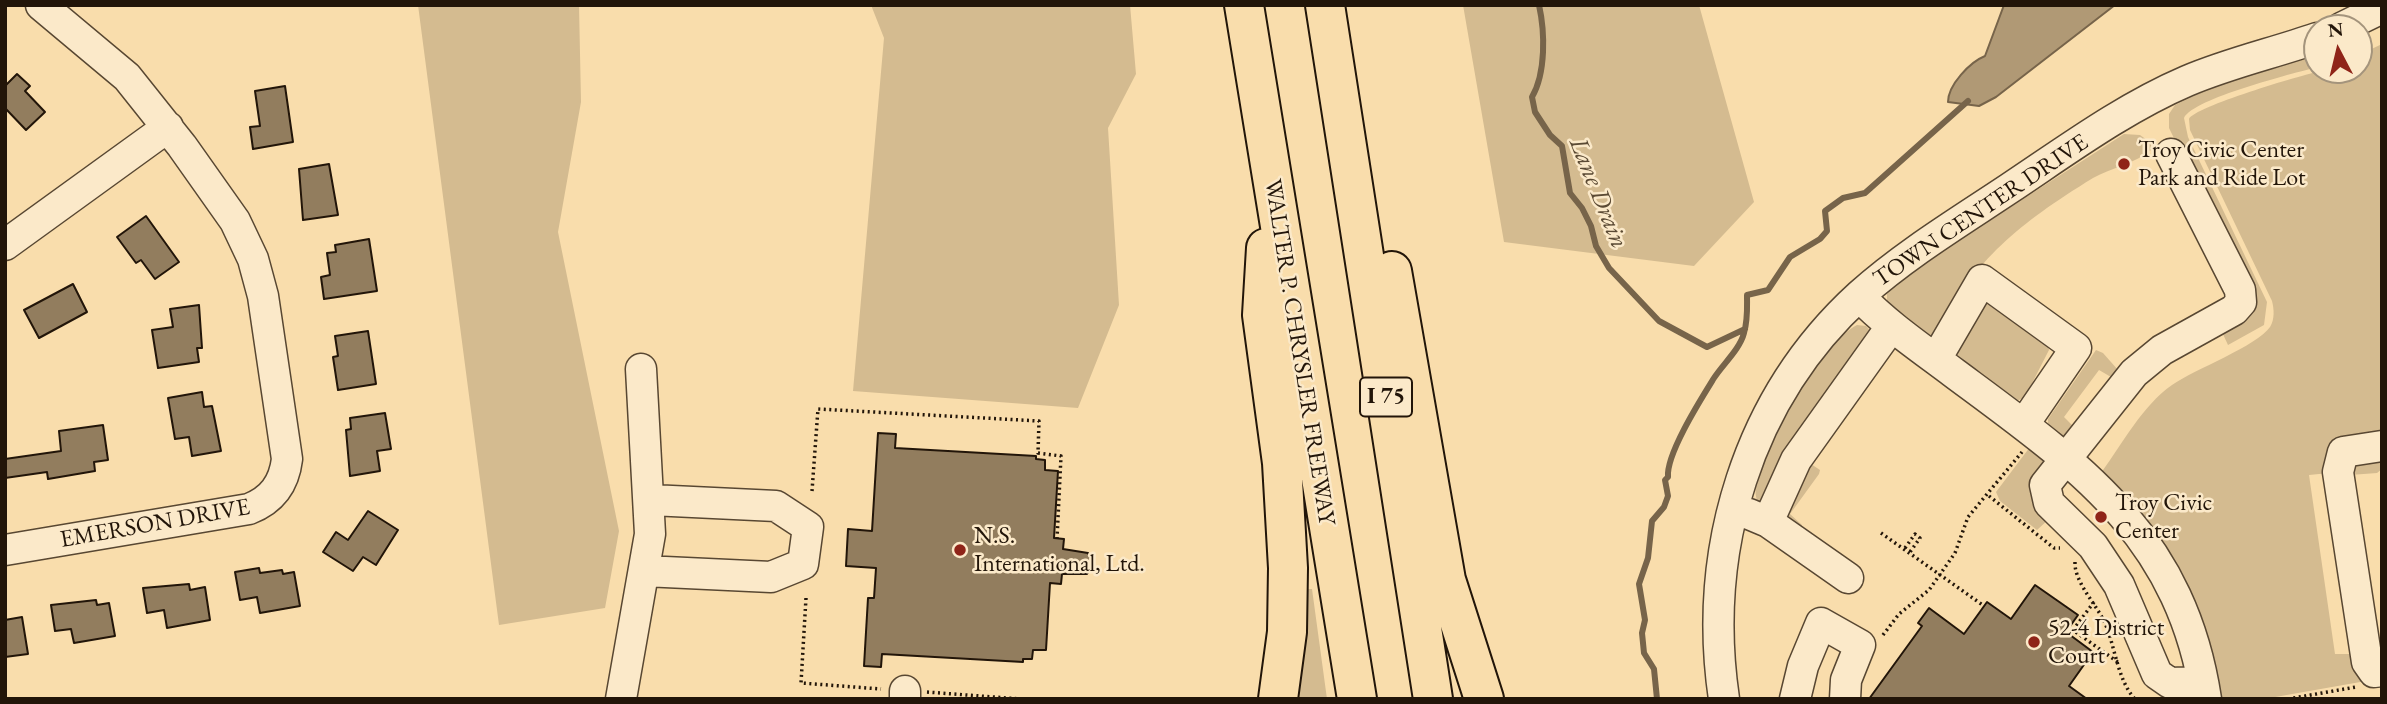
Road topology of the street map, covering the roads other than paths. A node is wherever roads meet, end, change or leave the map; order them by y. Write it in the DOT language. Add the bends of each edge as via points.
graph roads {
  1 [pos="41,5"];
  2 [pos="1244,5"];
  3 [pos="1325,5"];
  4 [pos="2303,42"];
  5 [pos="1339,95"];
  6 [pos="168,127"];
  7 [pos="2171,154"];
  8 [pos="1270,183"];
  9 [pos="5,245"];
  10 [pos="1860,296"];
  11 [pos="1891,327"];
  12 [pos="1936,359"];
  13 [pos="641,369"];
  14 [pos="2025,434"];
  15 [pos="2382,446"];
  16 [pos="2068,459"];
  17 [pos="651,500"];
  18 [pos="1732,510"];
  19 [pos="1768,522"];
  20 [pos="5,550"];
  21 [pos="644,571"];
  22 [pos="1848,578"];
  23 [pos="2371,679"];
  24 [pos="2204,690"];
  25 [pos="621,699"];
  26 [pos="1278,699"];
  27 [pos="1357,699"];
  28 [pos="1433,699"];
  29 [pos="1484,699"];
  30 [pos="1724,699"];
  31 [pos="1795,699"];
  32 [pos="1845,699"];
  1 -- 6 [label="street, EMERSON DRIVE" via="127,77"];
  2 -- 8 [label="highway, WALTER P. CHRYSLER FREEWAY"];
  3 -- 5 [label="highway, I 75"];
  4 -- 10 [label="street, TOWN CENTER DRIVE" via="2212,71 2144,102 1921,247"];
  5 -- 28 [label="highway, I 75"];
  5 -- 29 [label="highway" via="1381,214 1446,580"];
  6 -- 9 [label="street"];
  6 -- 20 [label="street, EMERSON DRIVE" via="223,201 253,259 263,296 287,459 280,485 262,504 224,514"];
  7 -- 16 [label="street" via="2240,290 2241,302 2162,350 2134,373"];
  8 -- 26 [label="highway" via="1262,315 1282,463 1288,568 1287,632"];
  8 -- 27 [label="highway, WALTER P. CHRYSLER FREEWAY"];
  10 -- 11 [label="street"];
  10 -- 18 [label="street, TOWN CENTER DRIVE" via="1817,341 1780,394 1753,446"];
  11 -- 12 [label="street"];
  11 -- 19 [label="street" via="1796,460"];
  12 -- 14 [label="street"];
  12 -- 14 [label="street" via="1982,280 2076,348"];
  13 -- 17 [label="street"];
  14 -- 16 [label="street"];
  15 -- 23 [label="street" via="2343,452 2338,472 2367,662 2374,672"];
  16 -- 24 [label="street" via="2148,543 2187,622"];
  16 -- 24 [label="street" via="2045,485 2049,503 2093,546 2119,585 2157,674 2170,683"];
  17 -- 21 [label="street"];
  17 -- 21 [label="street" via="776,506 808,527 803,564 771,577"];
  18 -- 19 [label="street"];
  18 -- 30 [label="street, TOWN CENTER DRIVE" via="1717,600"];
  19 -- 22 [label="street"];
  21 -- 25 [label="street"];
  31 -- 32 [label="street" via="1821,623 1860,645 1846,680"];
}
